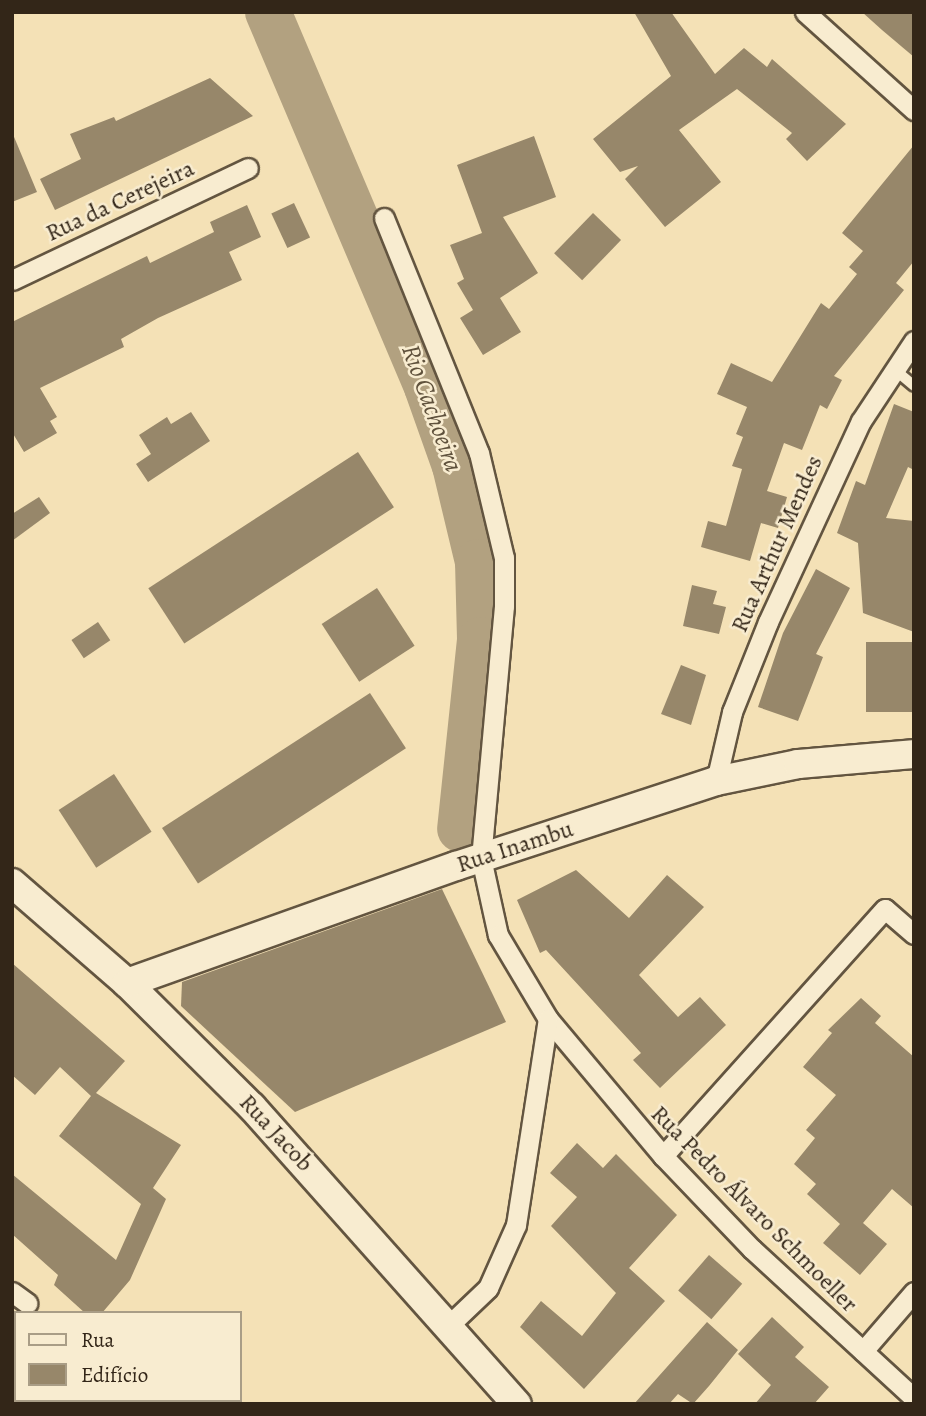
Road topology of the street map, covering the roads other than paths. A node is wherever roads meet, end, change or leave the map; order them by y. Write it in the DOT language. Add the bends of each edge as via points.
graph roads {
  1 [pos="804,12"];
  2 [pos="914,110"];
  3 [pos="248,168"];
  4 [pos="384,218"];
  5 [pos="12,279"];
  6 [pos="914,341"];
  7 [pos="894,369"];
  8 [pos="914,386"];
  9 [pos="914,754"];
  10 [pos="716,781"];
  11 [pos="481,858"];
  12 [pos="12,883"];
  13 [pos="914,934"];
  14 [pos="127,983"];
  15 [pos="548,1018"];
  16 [pos="663,1156"];
  17 [pos="914,1292"];
  18 [pos="446,1328"];
  19 [pos="863,1351"];
  20 [pos="914,1398"];
  21 [pos="517,1404"];
  1 -- 2 [label="street"];
  3 -- 5 [label="street, Rua da Cerejeira"];
  4 -- 11 [label="street, Rua Pedro Álvaro Schmoeller" via="480,453 504,558 504,606"];
  6 -- 7 [label="street, Rua Arthur Mendes"];
  7 -- 8 [label="lane"];
  7 -- 10 [label="street, Rua Arthur Mendes" via="861,421 768,622 732,712"];
  9 -- 10 [label="street, Rua Inambu" via="798,764"];
  10 -- 11 [label="street, Rua Inambu"];
  11 -- 14 [label="street, Rua Inambu"];
  11 -- 15 [label="street, Rua Pedro Álvaro Schmoeller" via="484,891 498,935"];
  12 -- 14 [label="street, Rua Jacob"];
  13 -- 16 [label="street" via="884,909"];
  14 -- 18 [label="street, Rua Jacob" via="295,1153"];
  15 -- 16 [label="street, Rua Pedro Álvaro Schmoeller"];
  15 -- 18 [label="street" via="516,1224 488,1288"];
  16 -- 19 [label="street, Rua Pedro Álvaro Schmoeller"];
  17 -- 19 [label="street"];
  18 -- 21 [label="street, Rua Jacob"];
  19 -- 20 [label="street, Rua Pedro Álvaro Schmoeller"];
}
